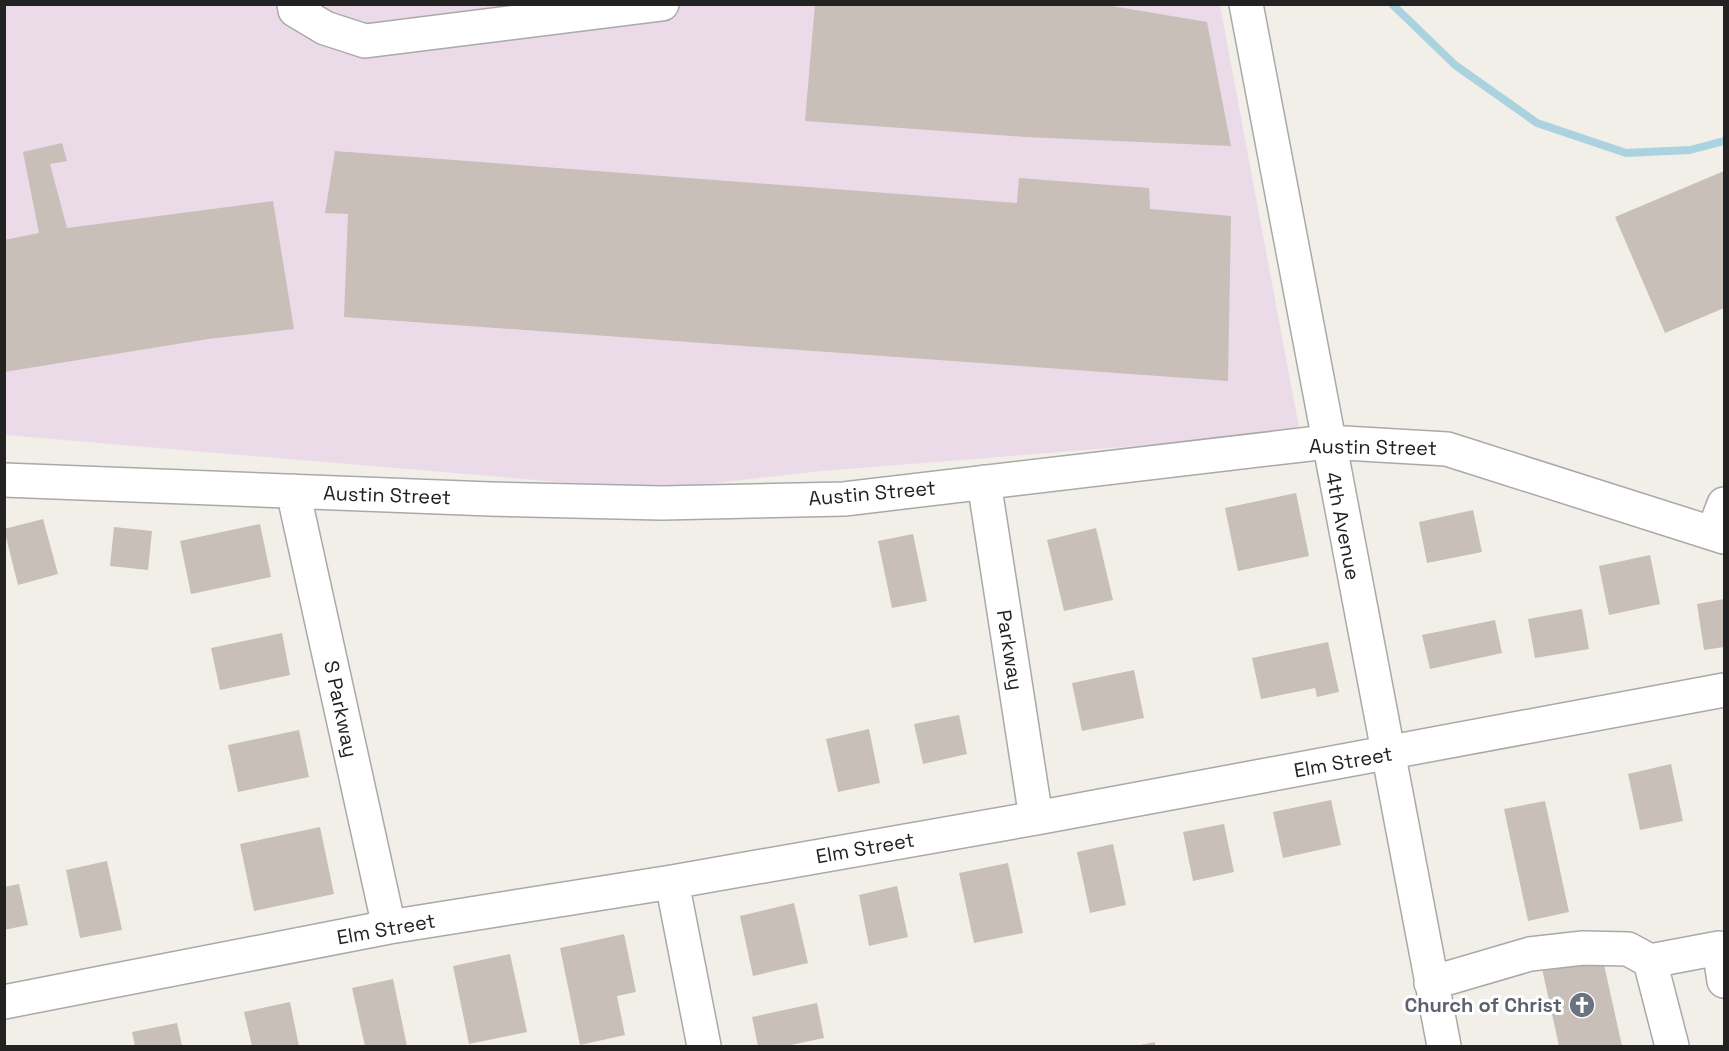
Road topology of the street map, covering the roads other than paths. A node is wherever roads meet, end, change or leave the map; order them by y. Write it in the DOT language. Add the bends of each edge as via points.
graph roads {
  1 [pos="294,4"];
  2 [pos="662,4"];
  3 [pos="1246,4"];
  4 [pos="1327,442"];
  5 [pos="4,480"];
  6 [pos="984,482"];
  7 [pos="293,491"];
  8 [pos="1721,525"];
  9 [pos="1725,690"];
  10 [pos="1387,753"];
  11 [pos="1036,818"];
  12 [pos="672,882"];
  13 [pos="389,927"];
  14 [pos="1650,961"];
  15 [pos="1725,981"];
  16 [pos="1431,983"];
  17 [pos="4,1002"];
  18 [pos="704,1047"];
  19 [pos="1444,1047"];
  20 [pos="1672,1047"];
  1 -- 2 [label="street" via="295,10 325,27 365,41"];
  3 -- 4 [label="street, 4th Avenue"];
  4 -- 6 [label="street, Austin Street"];
  4 -- 8 [label="street, Austin Street" via="1447,449"];
  4 -- 10 [label="street, 4th Avenue"];
  5 -- 7 [label="street, Austin Street"];
  6 -- 7 [label="street, Austin Street" via="844,499 662,503"];
  6 -- 11 [label="street, Parkway"];
  7 -- 13 [label="street, S Parkway"];
  9 -- 10 [label="street, Elm Street"];
  10 -- 11 [label="street, Elm Street"];
  10 -- 16 [label="street, 4th Avenue"];
  11 -- 12 [label="street, Elm Street"];
  12 -- 13 [label="street, Elm Street"];
  12 -- 18 [label="street"];
  13 -- 17 [label="street, Elm Street"];
  14 -- 15 [label="street" via="1719,948"];
  14 -- 16 [label="street" via="1628,949 1583,948 1530,954"];
  14 -- 20 [label="street"];
  16 -- 19 [label="street, 4th Avenue"];
}
